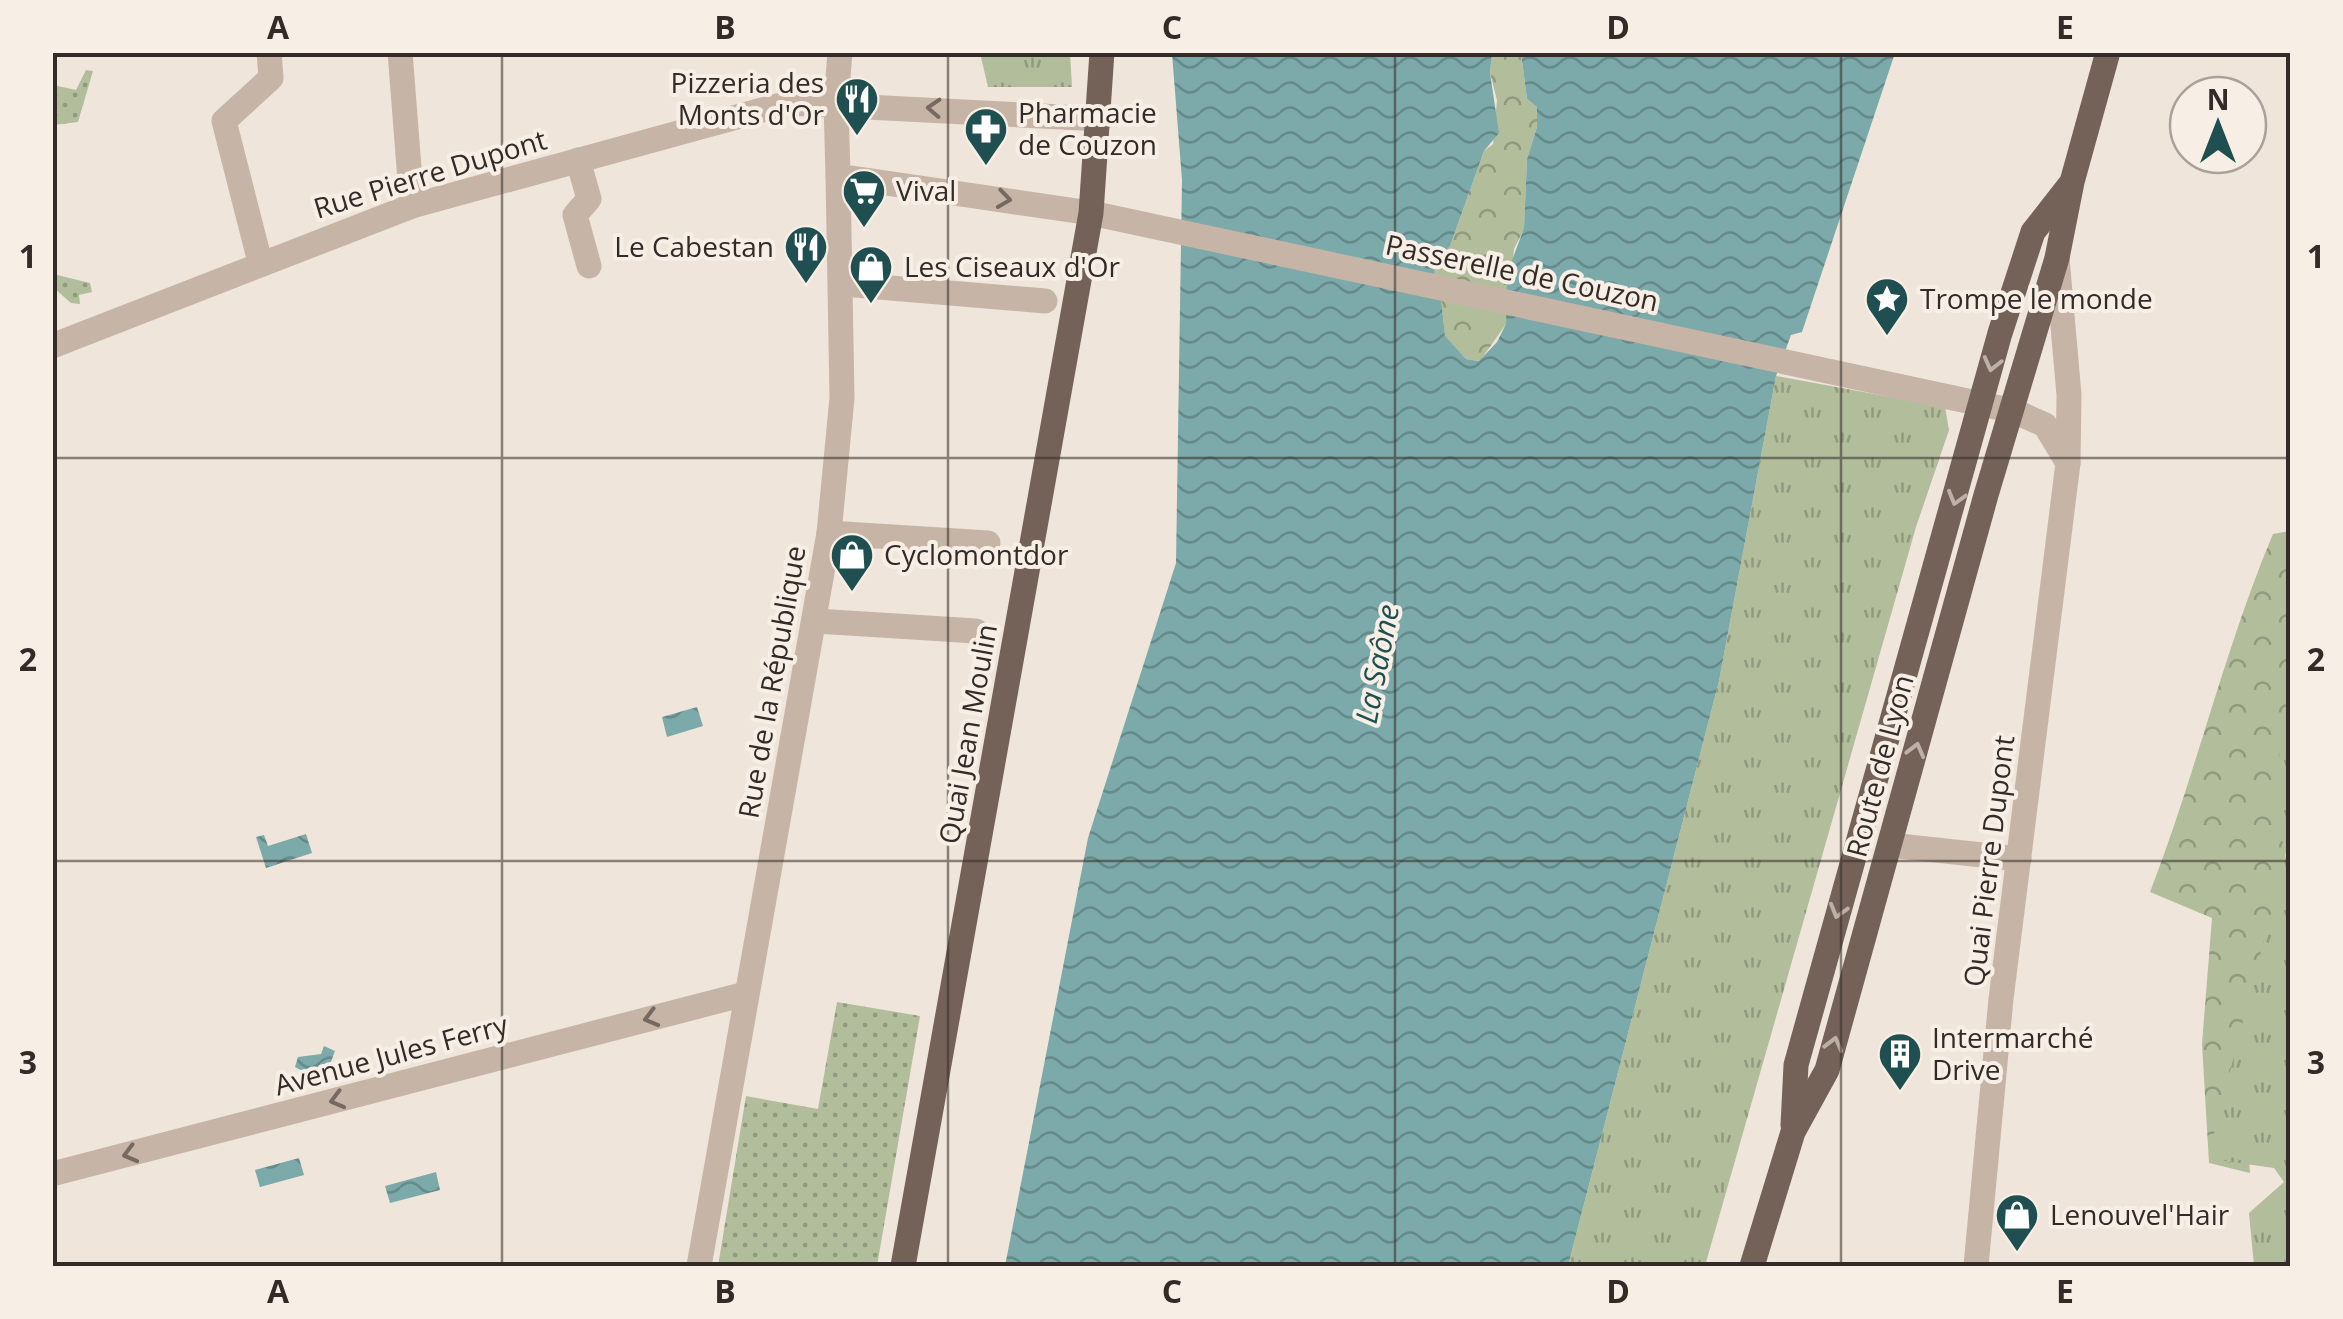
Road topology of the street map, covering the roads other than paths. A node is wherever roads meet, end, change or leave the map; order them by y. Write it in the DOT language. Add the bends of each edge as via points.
graph roads {
  1 [pos="269,52"];
  2 [pos="400,52"];
  3 [pos="840,52"];
  4 [pos="1102,52"];
  5 [pos="2108,52"];
  6 [pos="836,103"];
  7 [pos="1101,118"];
  8 [pos="578,160"];
  9 [pos="838,176"];
  10 [pos="2072,182"];
  11 [pos="412,206"];
  12 [pos="1090,213"];
  13 [pos="2058,258"];
  14 [pos="260,262"];
  15 [pos="589,266"];
  16 [pos="843,284"];
  17 [pos="1045,301"];
  18 [pos="53,342"];
  19 [pos="1982,404"];
  20 [pos="2014,410"];
  21 [pos="2068,464"];
  22 [pos="829,533"];
  23 [pos="988,543"];
  24 [pos="816,621"];
  25 [pos="976,631"];
  26 [pos="1890,844"];
  27 [pos="2019,859"];
  28 [pos="746,994"];
  29 [pos="1793,1132"];
  30 [pos="52,1174"];
  31 [pos="698,1266"];
  32 [pos="902,1266"];
  33 [pos="1752,1266"];
  34 [pos="1976,1266"];
  1 -- 14 [label="street" via="271,78 224,120"];
  2 -- 11 [label="street"];
  3 -- 6 [label="street, Rue de la République"];
  4 -- 7 [label="main road, Quai Jean Moulin"];
  5 -- 10 [label="main road, Quai Pierre Dupont"];
  7 -- 6 [label="street, Rue Pierre Dupont, one-way"];
  6 -- 8 [label="street, Rue Pierre Dupont" via="788,102"];
  6 -- 9 [label="street, Rue de la République"];
  7 -- 12 [label="main road, Quai Jean Moulin"];
  8 -- 11 [label="street, Rue Pierre Dupont"];
  8 -- 15 [label="street" via="588,199 575,215"];
  9 -- 12 [label="street, Passerelle de Couzon, one-way"];
  9 -- 16 [label="street, Rue de la République"];
  10 -- 13 [label="main road, Quai Pierre Dupont"];
  10 -- 19 [label="main road, Quai Pierre Dupont, one-way" via="2033,232"];
  11 -- 14 [label="street, Rue Pierre Dupont"];
  12 -- 19 [label="street, Passerelle de Couzon"];
  12 -- 32 [label="main road, Quai Jean Moulin"];
  13 -- 20 [label="main road, Quai Pierre Dupont"];
  13 -- 21 [label="street, Quai Pierre Dupont"];
  14 -- 18 [label="street, Rue Pierre Dupont"];
  16 -- 17 [label="street"];
  16 -- 22 [label="street, Rue de la République" via="842,398"];
  19 -- 20 [label="street, Passerelle de Couzon"];
  19 -- 29 [label="main road, Route de Lyon, one-way" via="1796,1065"];
  20 -- 21 [label="street" via="2045,425"];
  26 -- 20 [label="main road, Route de Lyon, one-way"];
  21 -- 27 [label="street, Quai Pierre Dupont"];
  22 -- 23 [label="street"];
  22 -- 24 [label="street, Rue de la République"];
  24 -- 25 [label="street"];
  24 -- 28 [label="street, Rue de la République"];
  26 -- 27 [label="street"];
  29 -- 26 [label="main road, Route de Lyon, one-way" via="1827,1070"];
  27 -- 34 [label="street, Quai Pierre Dupont"];
  28 -- 30 [label="street, Avenue Jules Ferry, one-way"];
  28 -- 31 [label="street, Rue de la République"];
  29 -- 33 [label="main road, Route de Lyon"];
}
